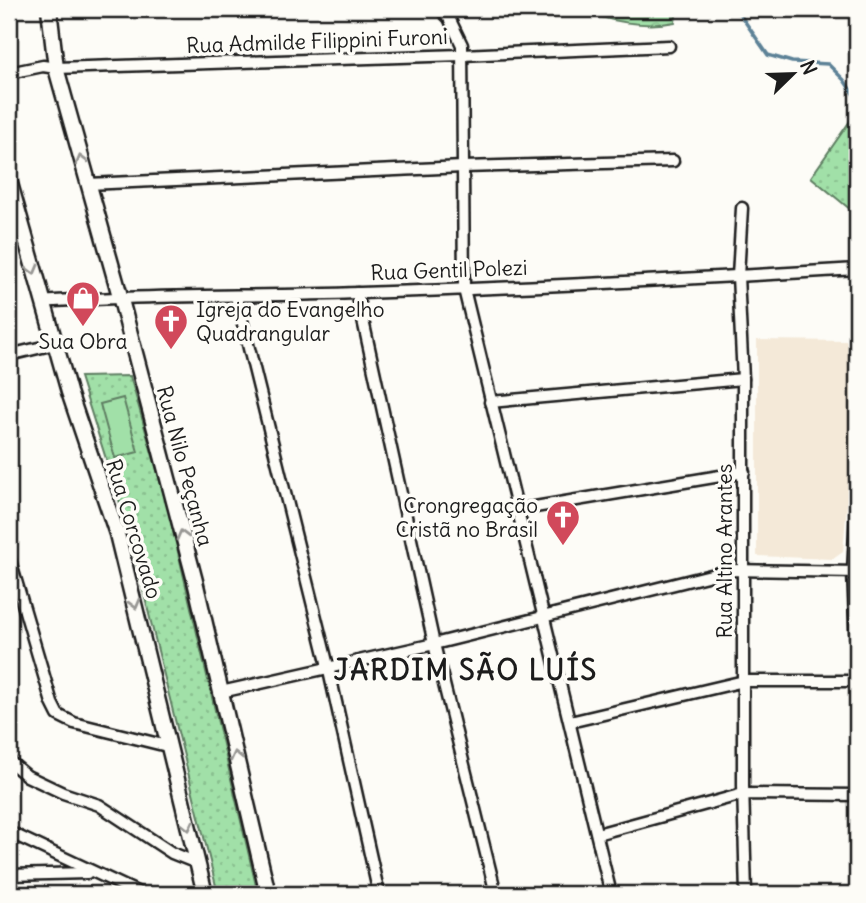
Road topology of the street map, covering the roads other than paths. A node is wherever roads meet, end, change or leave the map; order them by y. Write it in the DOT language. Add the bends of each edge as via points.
graph roads {
  1 [pos="48,9"];
  2 [pos="440,9"];
  3 [pos="669,46"];
  4 [pos="462,55"];
  5 [pos="56,68"];
  6 [pos="9,73"];
  7 [pos="673,161"];
  8 [pos="463,167"];
  9 [pos="9,180"];
  10 [pos="88,184"];
  11 [pos="742,208"];
  12 [pos="857,269"];
  13 [pos="738,276"];
  14 [pos="464,289"];
  15 [pos="357,293"];
  16 [pos="120,296"];
  17 [pos="236,296"];
  18 [pos="42,302"];
  19 [pos="55,344"];
  20 [pos="9,355"];
  21 [pos="743,379"];
  22 [pos="490,402"];
  23 [pos="744,472"];
  24 [pos="857,491"];
  25 [pos="517,510"];
  26 [pos="9,557"];
  27 [pos="744,569"];
  28 [pos="855,572"];
  29 [pos="544,616"];
  30 [pos="433,644"];
  31 [pos="329,667"];
  32 [pos="857,672"];
  33 [pos="744,681"];
  34 [pos="857,681"];
  35 [pos="221,692"];
  36 [pos="570,722"];
  37 [pos="167,746"];
  38 [pos="9,761"];
  39 [pos="743,794"];
  40 [pos="857,795"];
  41 [pos="9,832"];
  42 [pos="597,834"];
  43 [pos="197,863"];
  44 [pos="91,873"];
  45 [pos="9,875"];
  46 [pos="141,894"];
  47 [pos="205,894"];
  48 [pos="268,894"];
  49 [pos="379,894"];
  50 [pos="496,894"];
  51 [pos="611,894"];
  52 [pos="746,894"];
  1 -- 5 [label="street, Rua Nilo Peçanha"];
  2 -- 4 [label="street" via="455,30"];
  3 -- 4 [label="street, Rua Admilde Filippini Furoni"];
  4 -- 5 [label="street, Rua Admilde Filippini Furoni"];
  4 -- 8 [label="street"];
  5 -- 6 [label="street, Rua Admilde Filippini Furoni"];
  10 -- 5 [label="street, Rua Nilo Peçanha, one-way"];
  7 -- 8 [label="street"];
  8 -- 10 [label="street"];
  8 -- 14 [label="street"];
  9 -- 18 [label="street, Rua Corcovado, one-way"];
  10 -- 16 [label="street, Rua Nilo Peçanha"];
  11 -- 13 [label="street, Rua Altino Arantes"];
  12 -- 13 [label="street, Rua Gentil Polezi"];
  13 -- 14 [label="street, Rua Gentil Polezi"];
  13 -- 21 [label="street, Rua Altino Arantes"];
  14 -- 15 [label="street, Rua Gentil Polezi"];
  14 -- 22 [label="street"];
  15 -- 17 [label="street, Rua Gentil Polezi"];
  15 -- 30 [label="street"];
  16 -- 17 [label="street, Rua Gentil Polezi"];
  16 -- 18 [label="street, Rua Gentil Polezi"];
  35 -- 16 [label="street, Rua Nilo Peçanha, one-way"];
  17 -- 31 [label="street"];
  18 -- 19 [label="street, Rua Corcovado"];
  19 -- 20 [label="street"];
  19 -- 37 [label="street, Rua Corcovado, one-way" via="117,534"];
  21 -- 22 [label="street"];
  21 -- 23 [label="street, Rua Altino Arantes"];
  22 -- 25 [label="street"];
  23 -- 25 [label="street"];
  23 -- 27 [label="street, Rua Altino Arantes"];
  24 -- 28 [label="street"];
  25 -- 29 [label="street"];
  26 -- 37 [label="street" via="58,715"];
  27 -- 28 [label="street"];
  27 -- 29 [label="street"];
  27 -- 33 [label="street, Rua Altino Arantes"];
  28 -- 32 [label="street"];
  29 -- 30 [label="street"];
  29 -- 36 [label="street"];
  30 -- 31 [label="street"];
  30 -- 50 [label="street"];
  31 -- 35 [label="street"];
  31 -- 49 [label="street"];
  33 -- 34 [label="street"];
  33 -- 36 [label="street"];
  33 -- 39 [label="street, Rua Altino Arantes"];
  48 -- 35 [label="street, Rua Nilo Peçanha, one-way"];
  36 -- 42 [label="street"];
  37 -- 43 [label="street, Rua Corcovado, one-way"];
  38 -- 43 [label="street" via="27,776 99,805 172,853"];
  39 -- 40 [label="street"];
  39 -- 42 [label="street"];
  39 -- 52 [label="street, Rua Altino Arantes"];
  41 -- 44 [label="street"];
  42 -- 51 [label="street"];
  43 -- 47 [label="street, Rua Corcovado"];
  44 -- 45 [label="street"];
  44 -- 46 [label="street"];
}
